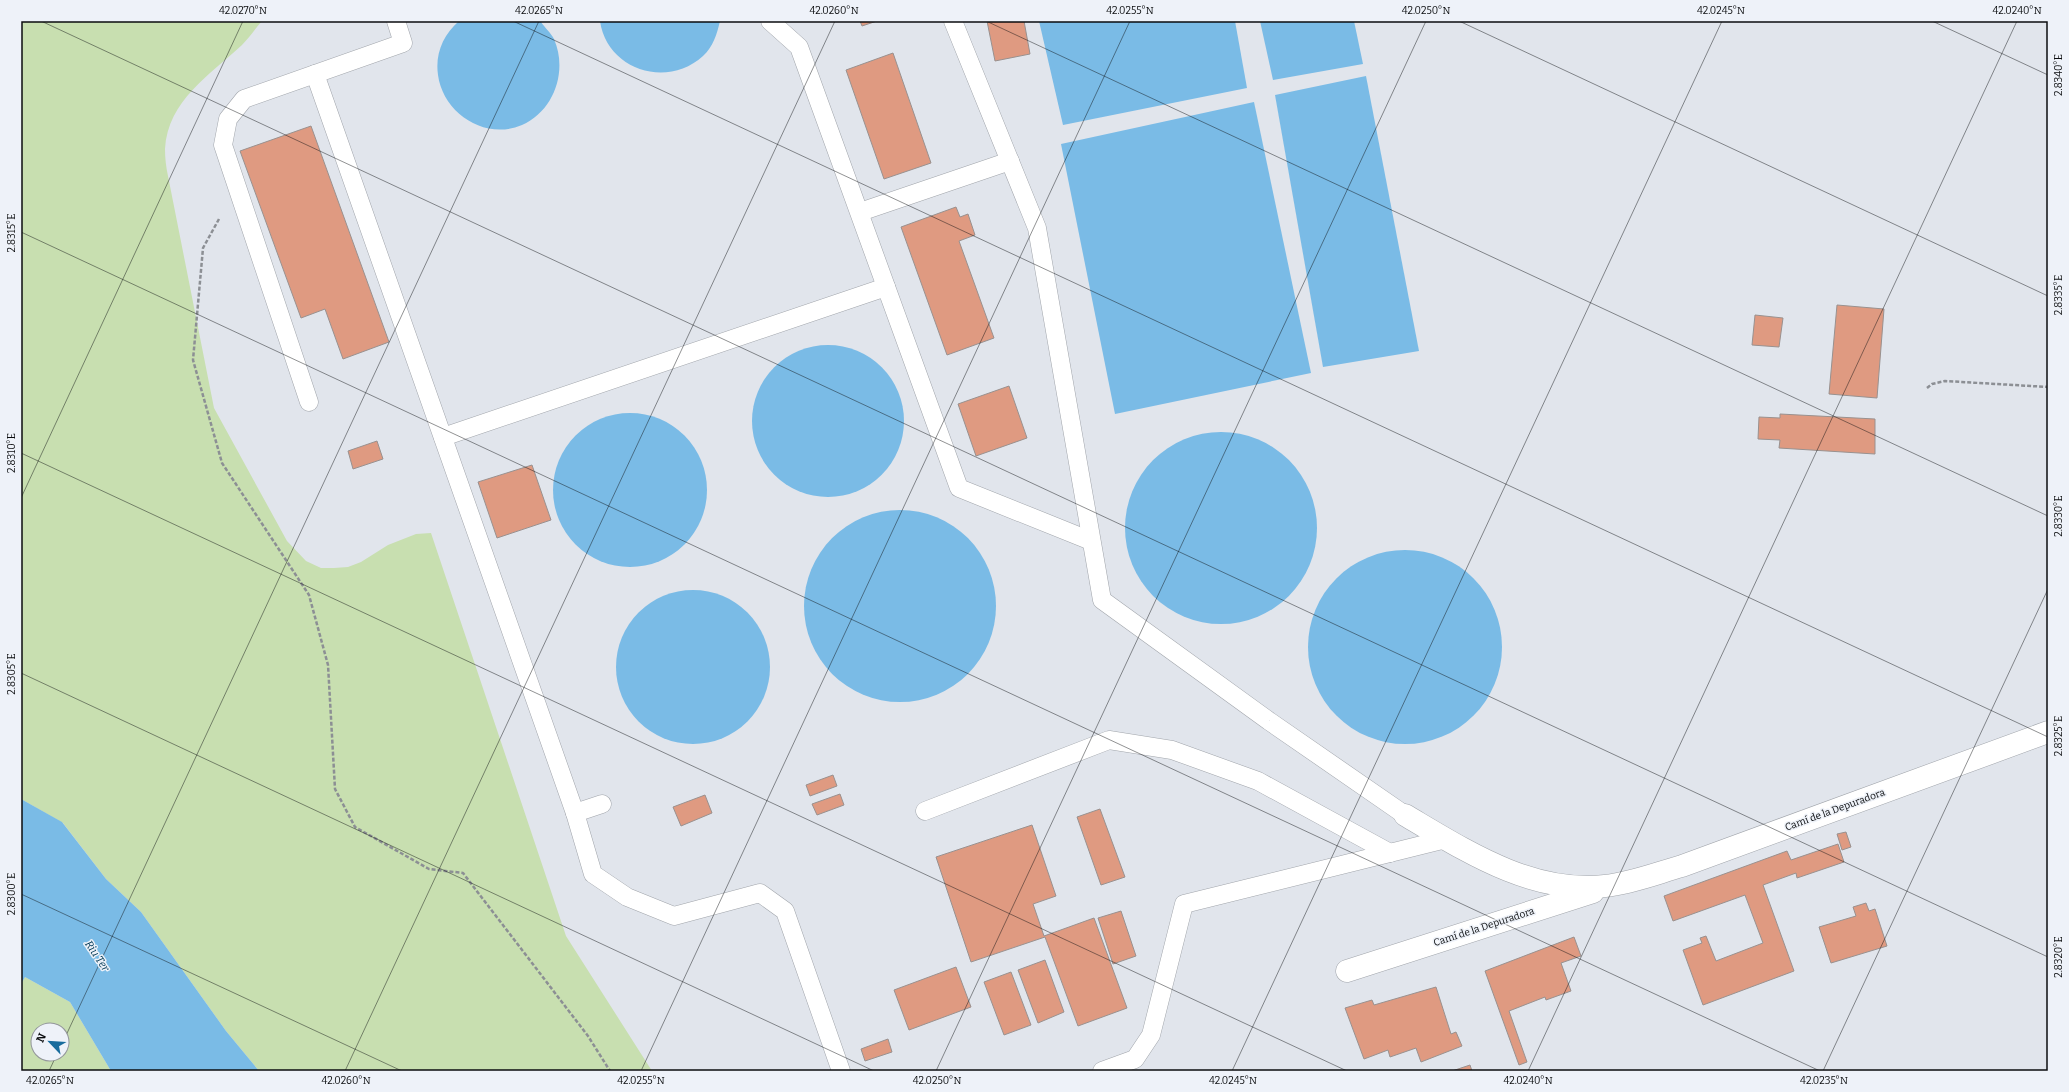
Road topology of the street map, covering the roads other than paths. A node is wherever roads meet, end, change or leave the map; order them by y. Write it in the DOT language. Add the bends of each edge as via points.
graph roads {
  1 [pos="396,21"];
  2 [pos="770,21"];
  3 [pos="952,21"];
  4 [pos="315,74"];
  5 [pos="1010,161"];
  6 [pos="860,212"];
  7 [pos="886,287"];
  8 [pos="309,402"];
  9 [pos="443,437"];
  10 [pos="1091,541"];
  11 [pos="2048,732"];
  12 [pos="602,804"];
  13 [pos="925,811"];
  14 [pos="575,813"];
  15 [pos="1405,815"];
  16 [pos="1446,839"];
  17 [pos="1390,853"];
  18 [pos="1620,883"];
  19 [pos="1347,971"];
  20 [pos="841,1071"];
  21 [pos="1102,1071"];
  1 -- 4 [label="lane" via="403,43"];
  2 -- 6 [label="lane" via="800,47"];
  3 -- 5 [label="lane"];
  4 -- 8 [label="lane" via="244,99 228,119 224,145"];
  4 -- 9 [label="lane"];
  5 -- 6 [label="lane"];
  5 -- 10 [label="lane" via="1037,228"];
  6 -- 7 [label="lane"];
  7 -- 9 [label="lane"];
  7 -- 10 [label="lane" via="959,488"];
  9 -- 14 [label="lane"];
  10 -- 15 [label="lane" via="1102,600 1269,721"];
  11 -- 18 [label="street, Camí de la Depuradora" via="1682,866"];
  12 -- 14 [label="lane"];
  13 -- 17 [label="lane" via="1109,740 1172,750 1258,781"];
  14 -- 20 [label="lane" via="593,874 627,897 674,916 760,893 785,911"];
  15 -- 16 [label="street, Camí de la Depuradora"];
  16 -- 17 [label="lane"];
  16 -- 18 [label="street, Camí de la Depuradora" via="1517,874 1546,883 1576,887"];
  17 -- 21 [label="lane" via="1184,904 1151,1035 1136,1059"];
  18 -- 19 [label="street, Camí de la Depuradora"];
}
